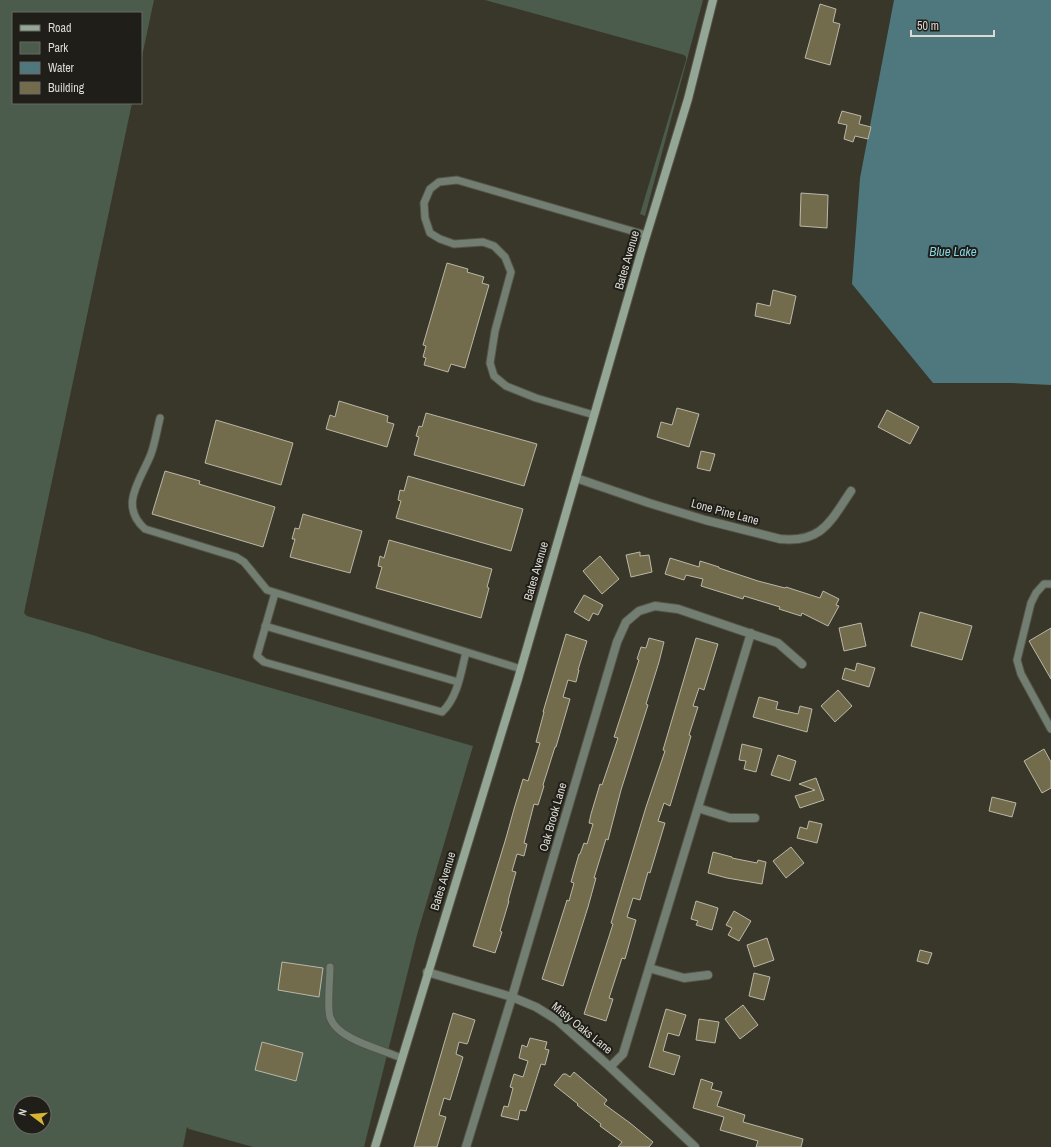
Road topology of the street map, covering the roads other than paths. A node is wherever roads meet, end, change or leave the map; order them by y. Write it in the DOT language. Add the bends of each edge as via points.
graph roads {
  1 [pos="713,0"];
  2 [pos="646,235"];
  3 [pos="594,415"];
  4 [pos="160,418"];
  5 [pos="576,478"];
  6 [pos="851,490"];
  7 [pos="1051,584"];
  8 [pos="275,593"];
  9 [pos="265,626"];
  10 [pos="751,633"];
  11 [pos="466,652"];
  12 [pos="802,664"];
  13 [pos="521,669"];
  14 [pos="458,682"];
  15 [pos="1051,729"];
  16 [pos="698,808"];
  17 [pos="755,818"];
  18 [pos="330,967"];
  19 [pos="649,968"];
  20 [pos="428,972"];
  21 [pos="708,975"];
  22 [pos="512,997"];
  23 [pos="401,1058"];
  24 [pos="610,1067"];
  25 [pos="375,1147"];
  26 [pos="466,1147"];
  27 [pos="695,1147"];
  1 -- 2 [label="street, Bates Avenue" via="688,99"];
  2 -- 3 [label="street, Bates Avenue"];
  2 -- 3 [label="lane" via="457,180 439,182 430,189 424,203 424,218 430,233 454,244 483,242 494,246 505,257 511,272 495,331 490,363 494,376 506,386 536,398"];
  3 -- 5 [label="street, Bates Avenue"];
  4 -- 8 [label="lane" via="150,455 132,502 136,522 144,530 236,557 244,562 267,590"];
  5 -- 6 [label="street, Lone Pine Lane" via="705,520 792,540 807,538 828,525"];
  5 -- 13 [label="street, Bates Avenue"];
  7 -- 15 [label="lane" via="1044,584 1036,593 1017,660 1021,674"];
  8 -- 9 [label="lane"];
  8 -- 11 [label="lane"];
  9 -- 14 [label="lane"];
  9 -- 14 [label="lane" via="257,656 264,662 442,712 451,700"];
  10 -- 12 [label="street, Oak Brook Lane" via="778,643"];
  10 -- 16 [label="street"];
  10 -- 22 [label="street, Oak Brook Lane" via="678,609 655,606 639,611 626,622 617,642"];
  11 -- 13 [label="lane"];
  11 -- 14 [label="lane"];
  13 -- 20 [label="street, Bates Avenue"];
  16 -- 17 [label="street" via="730,818"];
  16 -- 19 [label="street"];
  18 -- 23 [label="lane" via="329,1016 332,1024 353,1039"];
  19 -- 21 [label="street" via="684,978"];
  19 -- 24 [label="street" via="623,1054"];
  20 -- 22 [label="street, Misty Oaks Lane"];
  20 -- 23 [label="street, Bates Avenue"];
  22 -- 24 [label="street, Misty Oaks Lane" via="536,1007 557,1020"];
  22 -- 26 [label="street, Oak Brook Lane"];
  23 -- 25 [label="street, Bates Avenue"];
  24 -- 27 [label="street, Misty Oaks Lane"];
}
